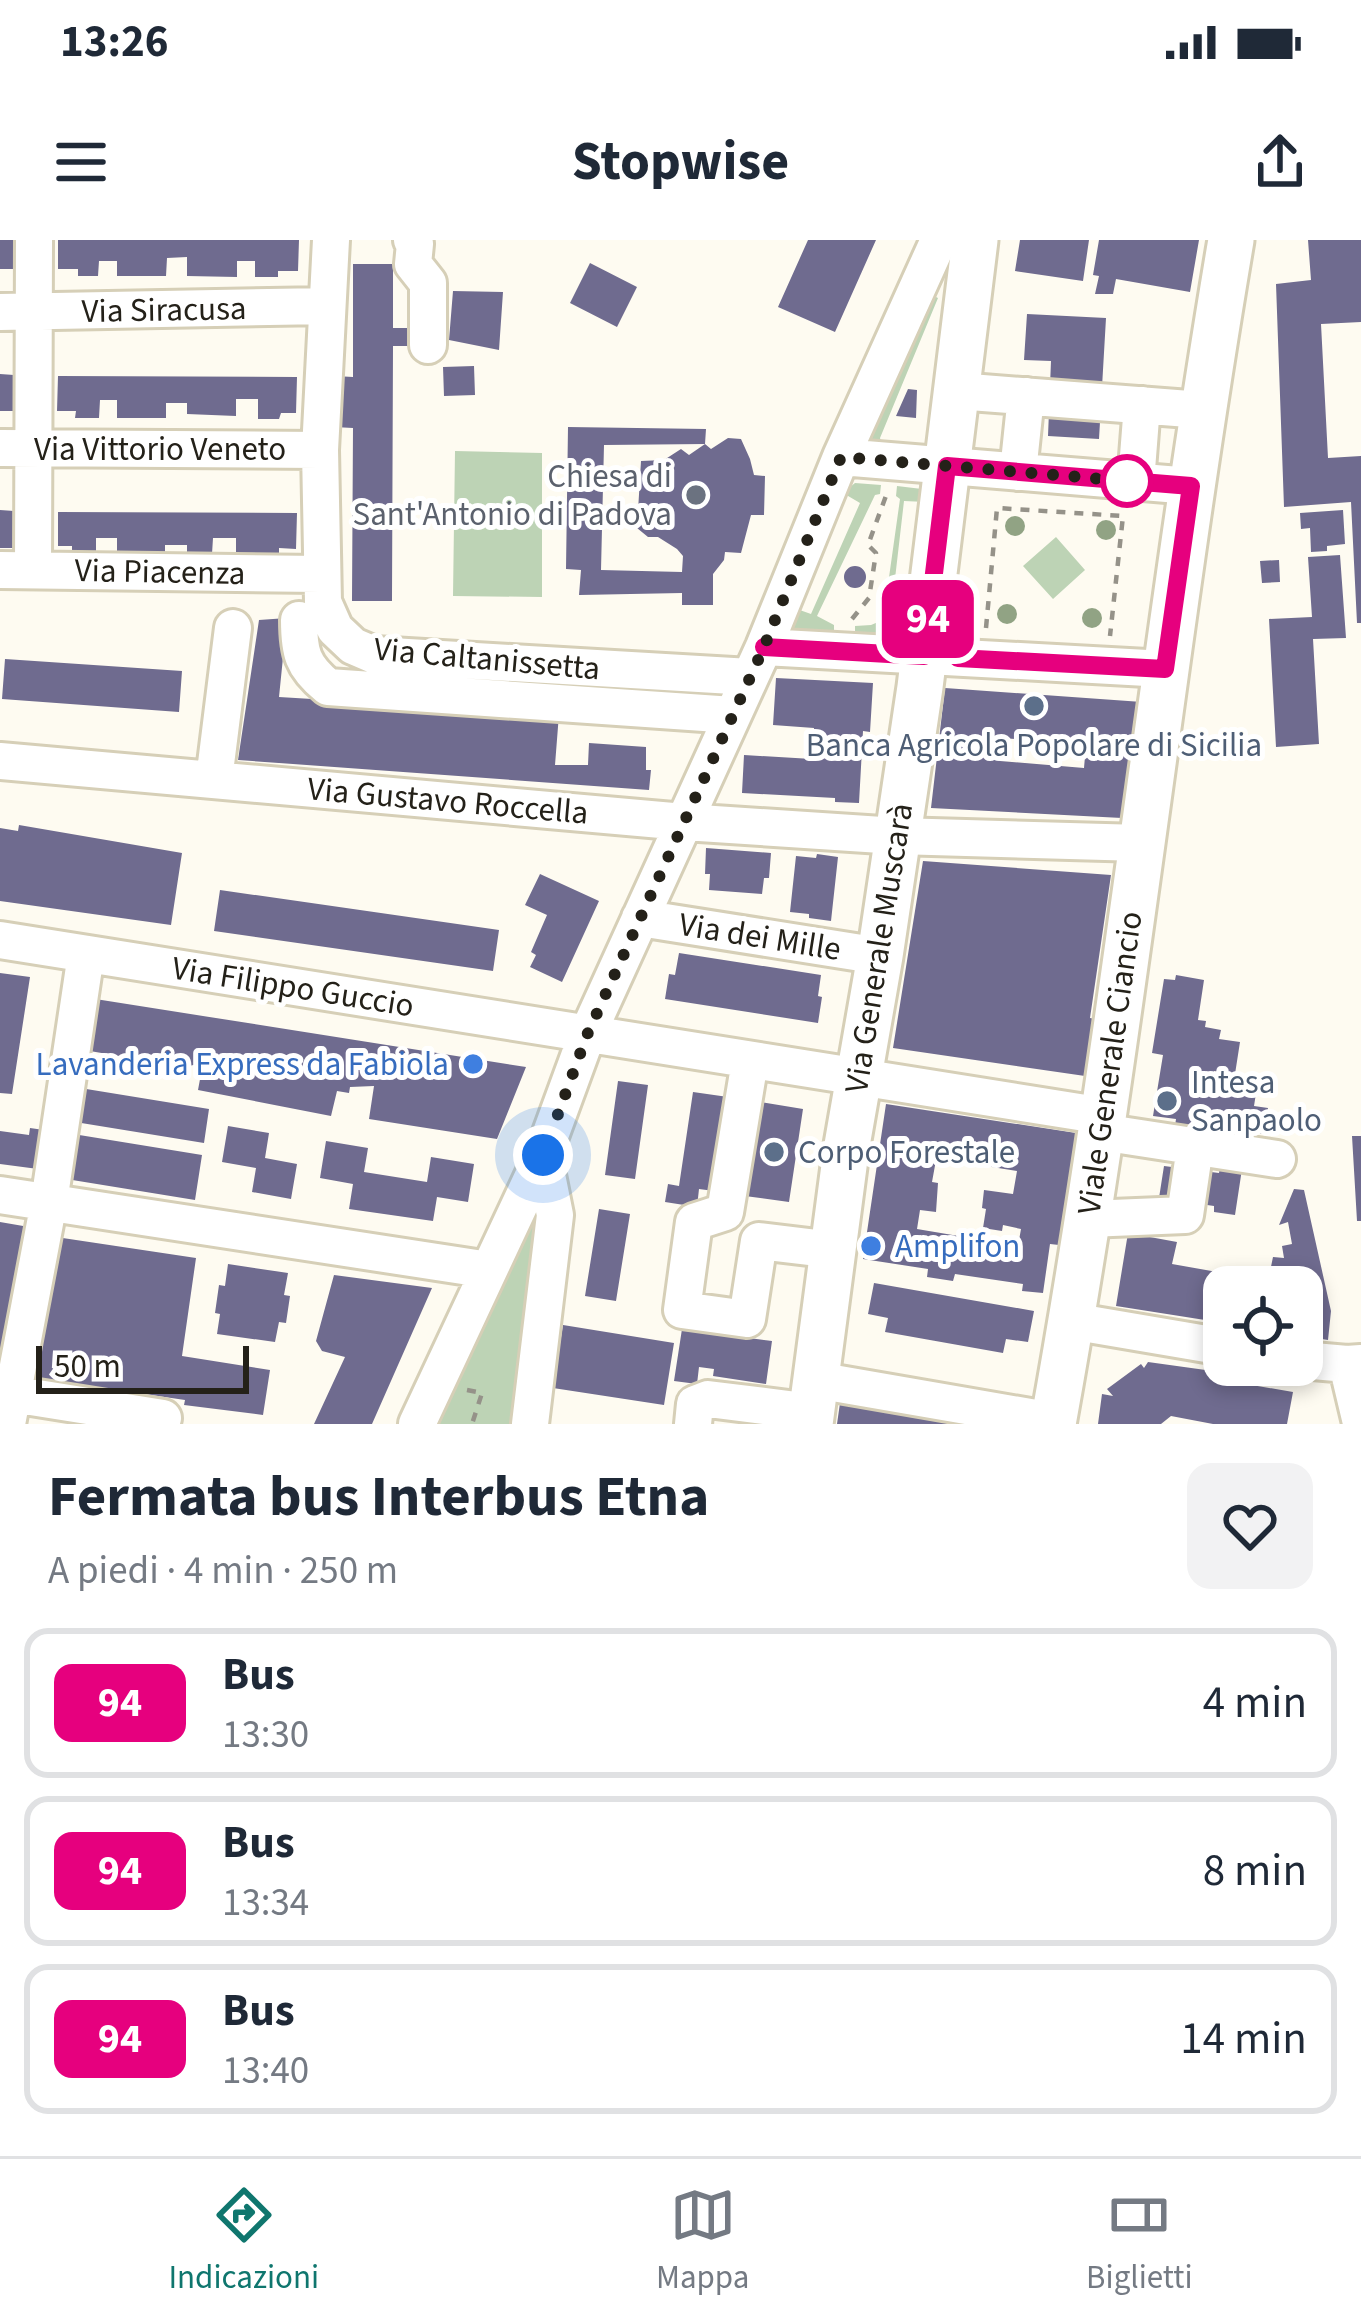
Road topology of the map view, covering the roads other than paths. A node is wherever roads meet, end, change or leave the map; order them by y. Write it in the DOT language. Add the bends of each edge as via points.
graph roads {
  1 [pos="34,240"];
  2 [pos="332,240"];
  3 [pos="412,240"];
  4 [pos="939,240"];
  5 [pos="975,240"];
  6 [pos="1231,240"];
  7 [pos="327,306"];
  8 [pos="17,312"];
  9 [pos="428,345"];
  10 [pos="1026,396"];
  11 [pos="1142,405"];
  12 [pos="952,429"];
  13 [pos="1197,448"];
  14 [pos="320,450"];
  15 [pos="841,457"];
  16 [pos="16,460"];
  17 [pos="1018,472"];
  18 [pos="1136,482"];
  19 [pos="17,570"];
  20 [pos="320,574"];
  21 [pos="299,620"];
  22 [pos="233,628"];
  23 [pos="757,662"];
  24 [pos="922,672"];
  25 [pos="1163,685"];
  26 [pos="733,715"];
  27 [pos="0,761"];
  28 [pos="214,780"];
  29 [pos="684,822"];
  30 [pos="897,836"];
  31 [pos="1141,843"];
  32 [pos="640,918"];
  33 [pos="0,940"];
  34 [pos="86,954"];
  35 [pos="880,956"];
  36 [pos="587,1035"];
  37 [pos="750,1061"];
  38 [pos="859,1078"];
  39 [pos="1103,1124"];
  40 [pos="1196,1147"];
  41 [pos="543,1155"];
  42 [pos="1277,1159"];
  43 [pos="0,1195"];
  44 [pos="49,1202"];
  45 [pos="1088,1219"];
  46 [pos="833,1250"];
  47 [pos="489,1270"];
  48 [pos="1071,1321"];
  49 [pos="1203,1343"];
  50 [pos="1323,1361"];
  51 [pos="1354,1363"];
  52 [pos="10,1396"];
  53 [pos="812,1405"];
  54 [pos="163,1418"];
  55 [pos="1053,1423"];
  56 [pos="1361,1423"];
  57 [pos="417,1424"];
  58 [pos="530,1424"];
  59 [pos="692,1424"];
  1 -- 8 [label="street"];
  2 -- 7 [label="street, Via Caltanissetta"];
  3 -- 9 [label="street" via="413,264 428,283"];
  4 -- 15 [label="street"];
  5 -- 12 [label="main road"];
  6 -- 13 [label="main road, Viale Generale Ciancio"];
  7 -- 8 [label="street, Via Siracusa"];
  7 -- 14 [label="street, Via Caltanissetta"];
  8 -- 16 [label="street"];
  10 -- 11 [label="street"];
  10 -- 12 [label="street"];
  10 -- 17 [label="street"];
  11 -- 13 [label="street"];
  11 -- 18 [label="street"];
  12 -- 15 [label="street"];
  12 -- 17 [label="street"];
  12 -- 24 [label="main road, Via Generale Muscarà"];
  13 -- 18 [label="street"];
  13 -- 25 [label="main road, Viale Generale Ciancio"];
  14 -- 16 [label="street, Via Vittorio Veneto"];
  14 -- 20 [label="street, Via Caltanissetta"];
  15 -- 23 [label="street"];
  16 -- 19 [label="street"];
  17 -- 18 [label="street"];
  19 -- 20 [label="street, Via Piacenza"];
  20 -- 23 [label="street, Via Caltanissetta" via="335,629 374,655"];
  21 -- 26 [label="street" via="299,647 328,687"];
  22 -- 28 [label="street"];
  23 -- 24 [label="street, Via Caltanissetta"];
  23 -- 26 [label="street"];
  24 -- 25 [label="street, Via Caltanissetta"];
  24 -- 30 [label="main road, Via Generale Muscarà"];
  25 -- 31 [label="main road, Viale Generale Ciancio"];
  26 -- 29 [label="street"];
  27 -- 28 [label="street, Via Gustavo Roccella"];
  28 -- 29 [label="street, Via Gustavo Roccella"];
  29 -- 30 [label="street, Via Gustavo Roccella"];
  29 -- 32 [label="street"];
  30 -- 31 [label="street, Via Gustavo Roccella"];
  30 -- 35 [label="main road, Via Generale Muscarà"];
  31 -- 39 [label="main road, Viale Generale Ciancio"];
  32 -- 35 [label="street, Via dei Mille"];
  32 -- 36 [label="street"];
  33 -- 34 [label="street, Via Filippo Guccio"];
  34 -- 36 [label="street, Via Filippo Guccio"];
  34 -- 44 [label="street"];
  35 -- 38 [label="main road, Via Generale Muscarà"];
  36 -- 37 [label="street, Via Filippo Guccio"];
  36 -- 41 [label="street"];
  37 -- 38 [label="street, Via Filippo Guccio"];
  37 -- 46 [label="street" via="725,1212 694,1222 682,1310 747,1319 759,1241"];
  38 -- 39 [label="street, Via Filippo Guccio"];
  38 -- 46 [label="main road, Via Generale Muscarà"];
  39 -- 40 [label="street, Via Filippo Guccio"];
  39 -- 45 [label="main road, Viale Generale Ciancio"];
  40 -- 42 [label="street, Via Filippo Guccio"];
  40 -- 45 [label="street" via="1185,1215"];
  41 -- 47 [label="street"];
  41 -- 58 [label="street" via="555,1215"];
  43 -- 44 [label="street"];
  44 -- 47 [label="street"];
  44 -- 52 [label="street"];
  45 -- 48 [label="main road, Viale Generale Ciancio"];
  46 -- 53 [label="main road, Via Generale Muscarà"];
  47 -- 57 [label="street"];
  48 -- 49 [label="street"];
  48 -- 55 [label="main road, Viale Generale Ciancio"];
  50 -- 51 [label="street"];
  51 -- 56 [label="street"];
  52 -- 54 [label="street"];
  53 -- 55 [label="street"];
  53 -- 59 [label="street" via="708,1399 695,1404"];
}
